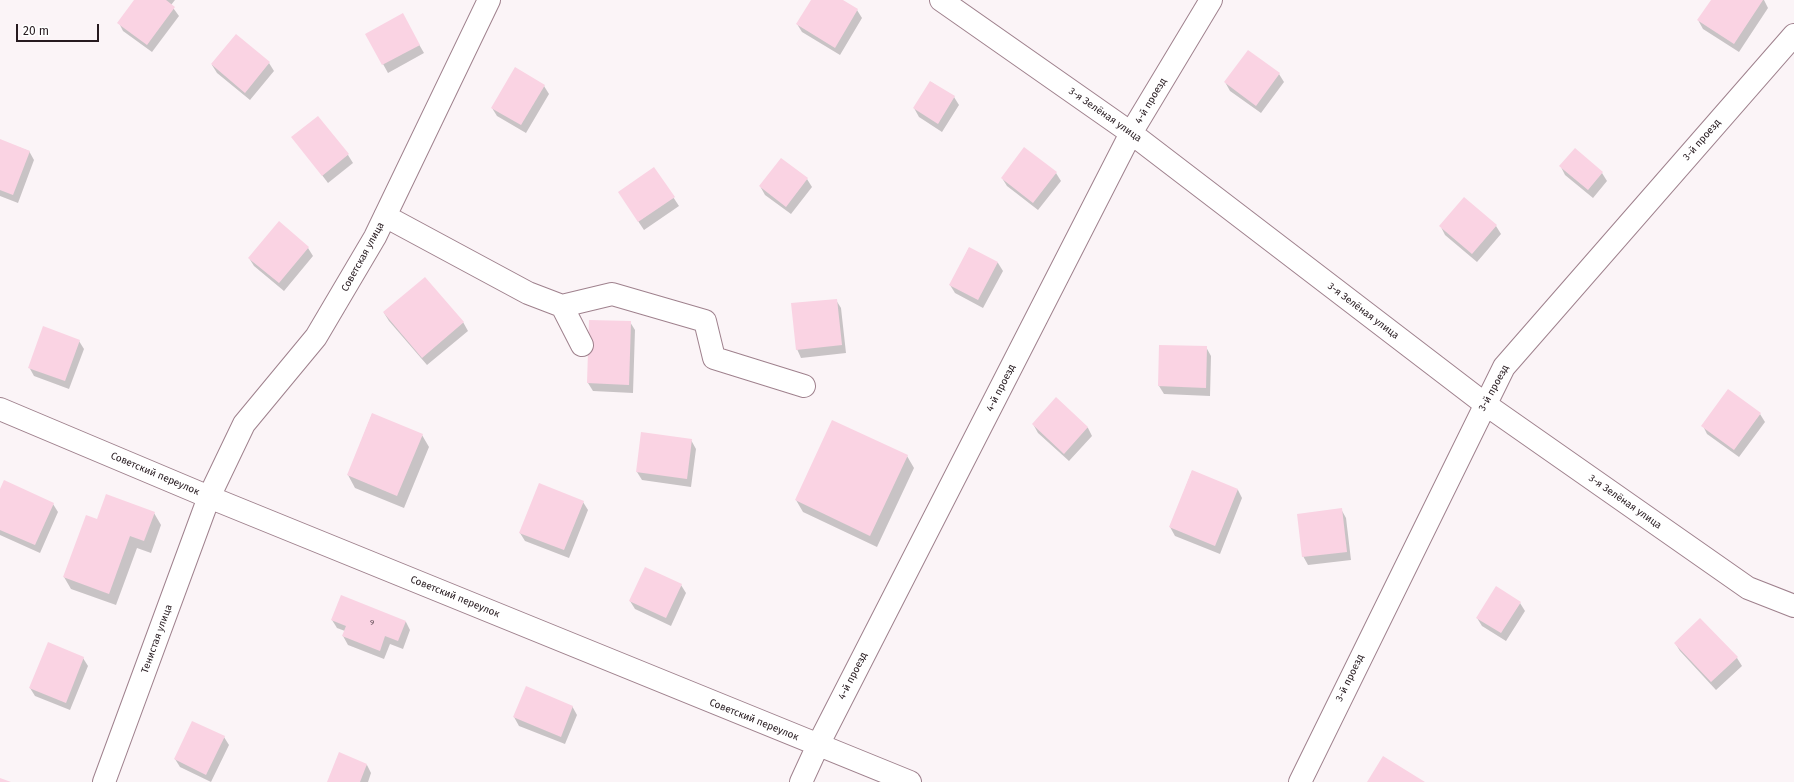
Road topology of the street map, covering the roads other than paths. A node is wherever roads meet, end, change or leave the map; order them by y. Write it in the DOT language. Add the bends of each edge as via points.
graph roads {
  1 [pos="489,0"];
  2 [pos="942,0"];
  3 [pos="1211,0"];
  4 [pos="1794,35"];
  5 [pos="1131,133"];
  6 [pos="386,216"];
  7 [pos="562,306"];
  8 [pos="582,345"];
  9 [pos="804,386"];
  10 [pos="1485,404"];
  11 [pos="0,409"];
  12 [pos="210,497"];
  13 [pos="1794,606"];
  14 [pos="818,746"];
  15 [pos="104,782"];
  16 [pos="801,782"];
  17 [pos="910,782"];
  18 [pos="1300,782"];
  1 -- 6 [label="street, Советская улица"];
  2 -- 5 [label="street, 3-я Зелёная улица"];
  3 -- 5 [label="street, 4-й проезд"];
  4 -- 10 [label="street, 3-й проезд" via="1504,368"];
  5 -- 10 [label="street, 3-я Зелёная улица"];
  5 -- 14 [label="street, 4-й проезд"];
  6 -- 7 [label="street" via="528,294"];
  6 -- 12 [label="street, Советская улица" via="316,337 244,424"];
  7 -- 8 [label="street"];
  7 -- 9 [label="street" via="612,294 705,321 714,358"];
  10 -- 13 [label="street, 3-я Зелёная улица" via="1748,588"];
  10 -- 18 [label="street, 3-й проезд"];
  11 -- 12 [label="street, Советский переулок"];
  12 -- 14 [label="street, Советский переулок"];
  12 -- 15 [label="street, Тенистая улица"];
  14 -- 16 [label="street, 4-й проезд"];
  14 -- 17 [label="street, Советский переулок"];
}
